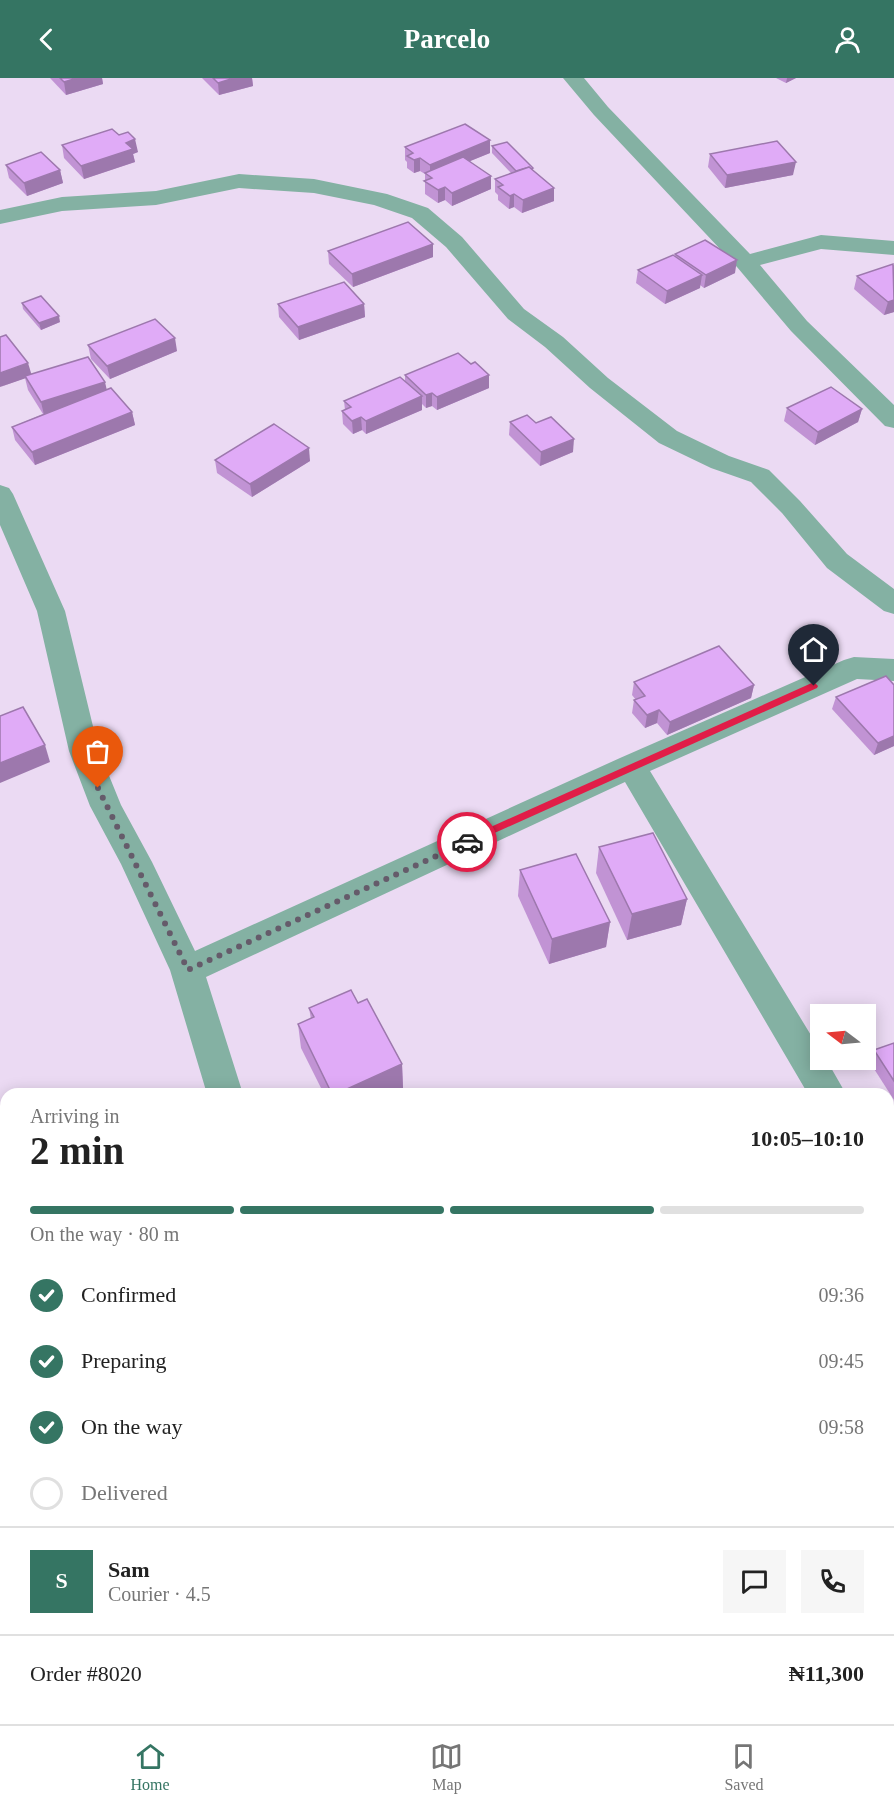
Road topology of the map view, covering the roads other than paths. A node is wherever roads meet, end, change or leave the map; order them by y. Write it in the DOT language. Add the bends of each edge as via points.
graph roads {
  1 [pos="573,78"];
  2 [pos="0,218"];
  3 [pos="894,248"];
  4 [pos="745,262"];
  5 [pos="894,420"];
  6 [pos="0,494"];
  7 [pos="894,604"];
  8 [pos="894,670"];
  9 [pos="631,766"];
  10 [pos="188,970"];
  11 [pos="223,1088"];
  12 [pos="824,1088"];
  1 -- 4 [label="street"];
  2 -- 7 [label="street" via="62,204 156,198 239,181 314,186 420,213 454,242 516,314 599,383 668,437 760,476 837,561"];
  3 -- 4 [label="street" via="821,242"];
  4 -- 5 [label="street" via="799,327"];
  6 -- 10 [label="street" via="51,610 88,762"];
  8 -- 9 [label="street" via="854,668"];
  9 -- 10 [label="street"];
  9 -- 12 [label="street"];
  10 -- 11 [label="street"];
}
